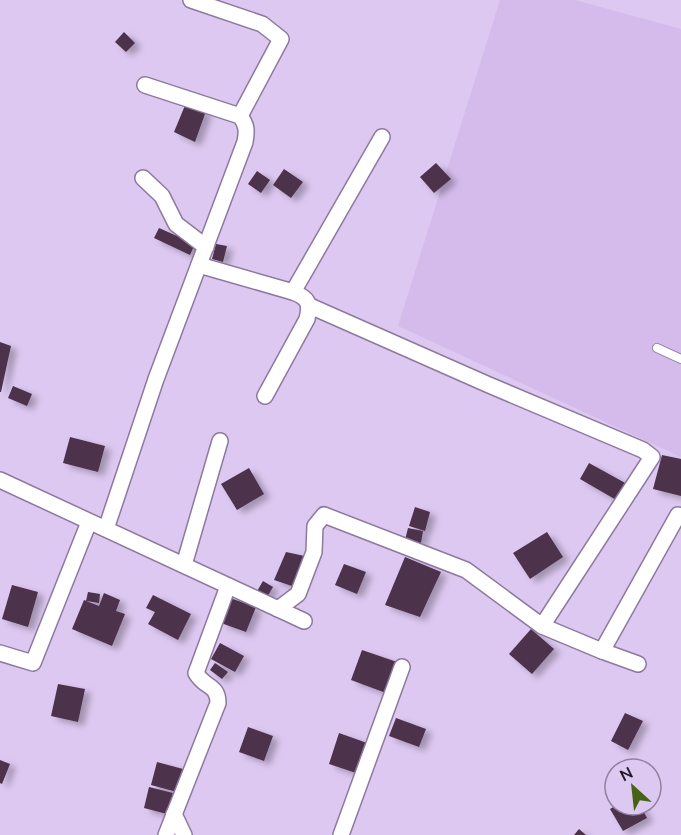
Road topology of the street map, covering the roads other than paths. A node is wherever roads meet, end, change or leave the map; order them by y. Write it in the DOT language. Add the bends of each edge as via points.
graph roads {
  1 [pos="191,0"];
  2 [pos="145,85"];
  3 [pos="240,116"];
  4 [pos="382,137"];
  5 [pos="143,178"];
  6 [pos="206,247"];
  7 [pos="199,265"];
  8 [pos="293,292"];
  9 [pos="310,306"];
  10 [pos="657,348"];
  11 [pos="681,359"];
  12 [pos="265,396"];
  13 [pos="220,441"];
  14 [pos="1,483"];
  15 [pos="678,515"];
  16 [pos="89,522"];
  17 [pos="106,529"];
  18 [pos="184,566"];
  19 [pos="228,586"];
  20 [pos="278,609"];
  21 [pos="304,621"];
  22 [pos="542,626"];
  23 [pos="602,651"];
  24 [pos="0,653"];
  25 [pos="638,664"];
  26 [pos="402,667"];
  27 [pos="174,814"];
  28 [pos="166,835"];
  29 [pos="184,835"];
  30 [pos="341,835"];
  1 -- 3 [label="street" via="262,24 281,39"];
  2 -- 3 [label="street"];
  3 -- 6 [label="street" via="246,123 245,142"];
  4 -- 8 [label="street"];
  5 -- 6 [label="street" via="162,196 176,224"];
  6 -- 7 [label="street"];
  7 -- 8 [label="street"];
  7 -- 17 [label="street"];
  8 -- 9 [label="street" via="307,299"];
  9 -- 12 [label="street" via="307,319"];
  9 -- 22 [label="street" via="644,450 652,457"];
  10 -- 11 [label="lane"];
  13 -- 18 [label="street"];
  14 -- 16 [label="street"];
  15 -- 23 [label="street"];
  16 -- 17 [label="street"];
  16 -- 24 [label="street" via="33,663"];
  17 -- 18 [label="street"];
  18 -- 19 [label="street"];
  19 -- 20 [label="street"];
  19 -- 27 [label="street" via="196,673 215,690 218,703"];
  20 -- 21 [label="street"];
  20 -- 22 [label="street" via="298,594 314,552 315,526 324,515 466,570"];
  22 -- 23 [label="street"];
  23 -- 25 [label="street"];
  26 -- 30 [label="street"];
  27 -- 28 [label="street"];
  27 -- 29 [label="street"];
}
